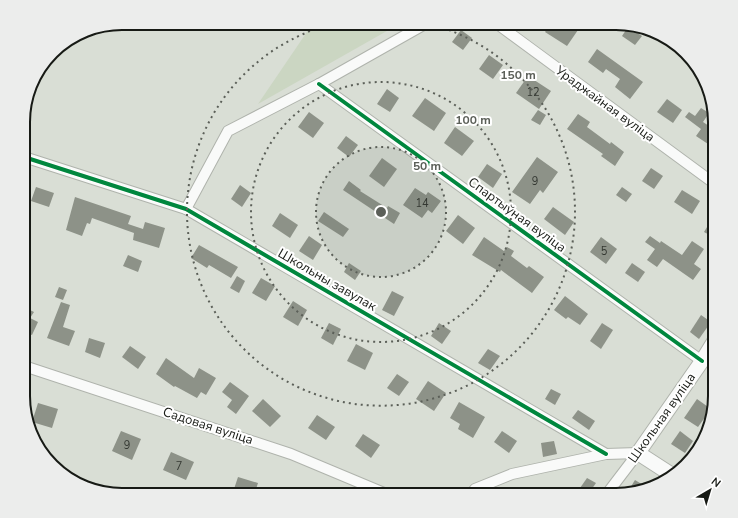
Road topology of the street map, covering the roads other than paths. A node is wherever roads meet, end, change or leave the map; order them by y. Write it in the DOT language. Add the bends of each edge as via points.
graph roads {
  1 [pos="415,30"];
  2 [pos="506,30"];
  3 [pos="319,84"];
  4 [pos="30,159"];
  5 [pos="708,179"];
  6 [pos="186,209"];
  7 [pos="708,351"];
  8 [pos="702,361"];
  9 [pos="30,368"];
  10 [pos="638,453"];
  11 [pos="606,454"];
  12 [pos="668,472"];
  13 [pos="372,488"];
  14 [pos="477,488"];
  15 [pos="611,488"];
  1 -- 3 [label="street"];
  2 -- 5 [label="street, Ураджайная вуліца"];
  3 -- 6 [label="street" via="228,131"];
  3 -- 8 [label="street, Спартыўная вуліца"];
  4 -- 6 [label="street, Школьны завулак"];
  6 -- 11 [label="street, Школьны завулак"];
  7 -- 8 [label="street, Школьная вуліца"];
  8 -- 10 [label="street, Школьная вуліца"];
  9 -- 13 [label="street, Садовая вуліца" via="291,454"];
  10 -- 11 [label="street"];
  10 -- 12 [label="street"];
  10 -- 15 [label="street, Школьная вуліца"];
  11 -- 14 [label="street" via="512,474"];
}
